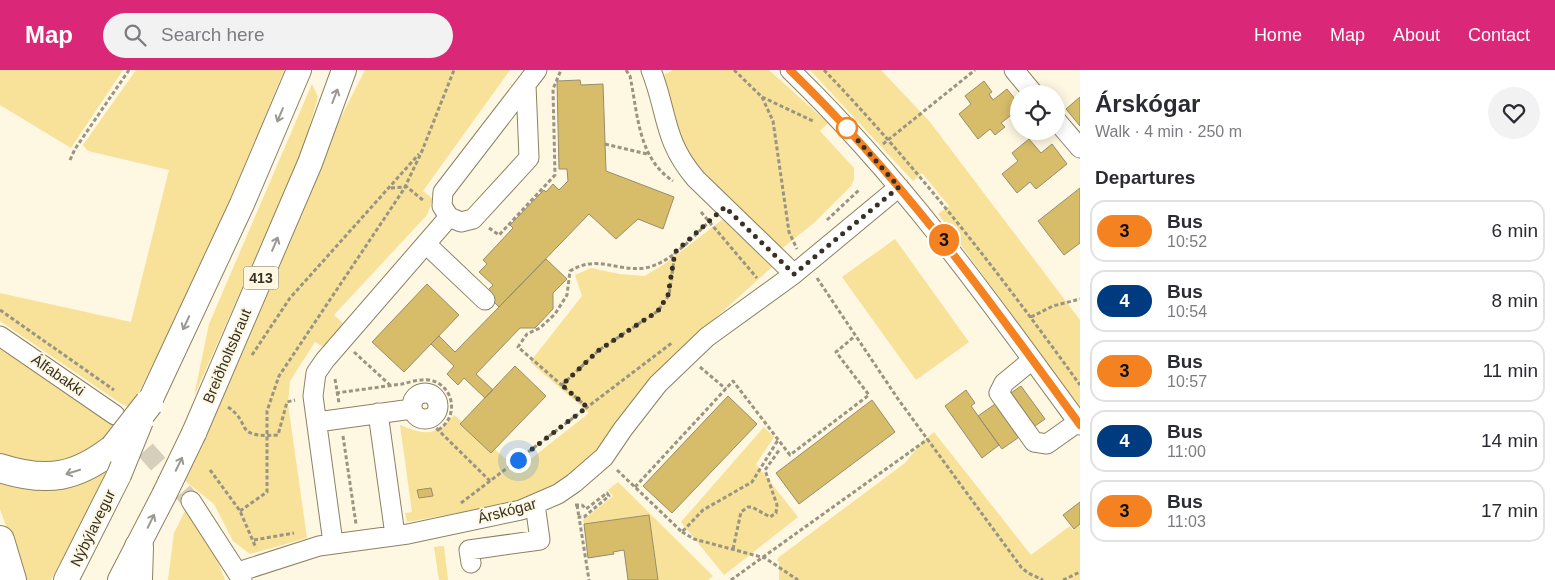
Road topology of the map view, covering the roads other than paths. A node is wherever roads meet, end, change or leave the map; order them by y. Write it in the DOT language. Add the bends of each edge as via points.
graph roads {
  1 [pos="299,70"];
  2 [pos="344,70"];
  3 [pos="651,70"];
  4 [pos="790,70"];
  5 [pos="1014,70"];
  6 [pos="532,77"];
  7 [pos="1026,85"];
  8 [pos="1065,130"];
  9 [pos="1080,148"];
  10 [pos="899,187"];
  11 [pos="448,218"];
  12 [pos="426,244"];
  13 [pos="794,274"];
  14 [pos="485,300"];
  15 [pos="0,336"];
  16 [pos="1032,360"];
  17 [pos="149,403"];
  18 [pos="378,414"];
  19 [pos="420,414"];
  20 [pos="115,415"];
  21 [pos="317,422"];
  22 [pos="1079,424"];
  23 [pos="0,468"];
  24 [pos="119,475"];
  25 [pos="191,501"];
  26 [pos="536,504"];
  27 [pos="394,527"];
  28 [pos="332,536"];
  29 [pos="0,540"];
  30 [pos="139,546"];
  31 [pos="471,563"];
  32 [pos="240,576"];
  33 [pos="12,580"];
  34 [pos="66,580"];
  35 [pos="82,580"];
  36 [pos="120,580"];
  37 [pos="138,580"];
  1 -- 17 [label="main road, one-way" via="242,204"];
  30 -- 2 [label="main road, Breiðholtsbraut / 413, one-way, bridge" via="194,433 310,163"];
  3 -- 13 [label="street" via="671,142 681,162"];
  4 -- 10 [label="street" via="831,110"];
  5 -- 7 [label="street"];
  6 -- 11 [label="street" via="443,192 442,206"];
  6 -- 11 [label="street" via="529,158 472,219 461,222"];
  8 -- 9 [label="street"];
  10 -- 13 [label="street, Árskógar"];
  10 -- 16 [label="street" via="944,240"];
  11 -- 12 [label="street"];
  12 -- 14 [label="street"];
  12 -- 21 [label="street" via="320,366 314,384"];
  13 -- 26 [label="street, Árskógar" via="707,337 644,401 604,457 574,483"];
  15 -- 20 [label="street, Álfabakki"];
  16 -- 22 [label="street"];
  16 -- 22 [label="street" via="1004,383 999,394 1028,434 1034,442 1047,444"];
  17 -- 23 [label="highway, one-way, bridge" via="114,448 75,472 58,476 18,474"];
  17 -- 24 [label="main road, bridge"];
  18 -- 19 [label="street"];
  18 -- 21 [label="street"];
  18 -- 27 [label="street"];
  21 -- 28 [label="street"];
  24 -- 34 [label="main road, Nýbýlavegur"];
  24 -- 35 [label="main road"];
  25 -- 32 [label="street"];
  26 -- 27 [label="street, Árskógar" via="521,510"];
  26 -- 31 [label="street" via="540,540 469,550"];
  27 -- 28 [label="street, Árskógar"];
  28 -- 32 [label="street, Árskógar"];
  29 -- 33 [label="highway"];
  30 -- 36 [label="main road, Breiðholtsbraut / 413"];
  30 -- 37 [label="highway"];
}
